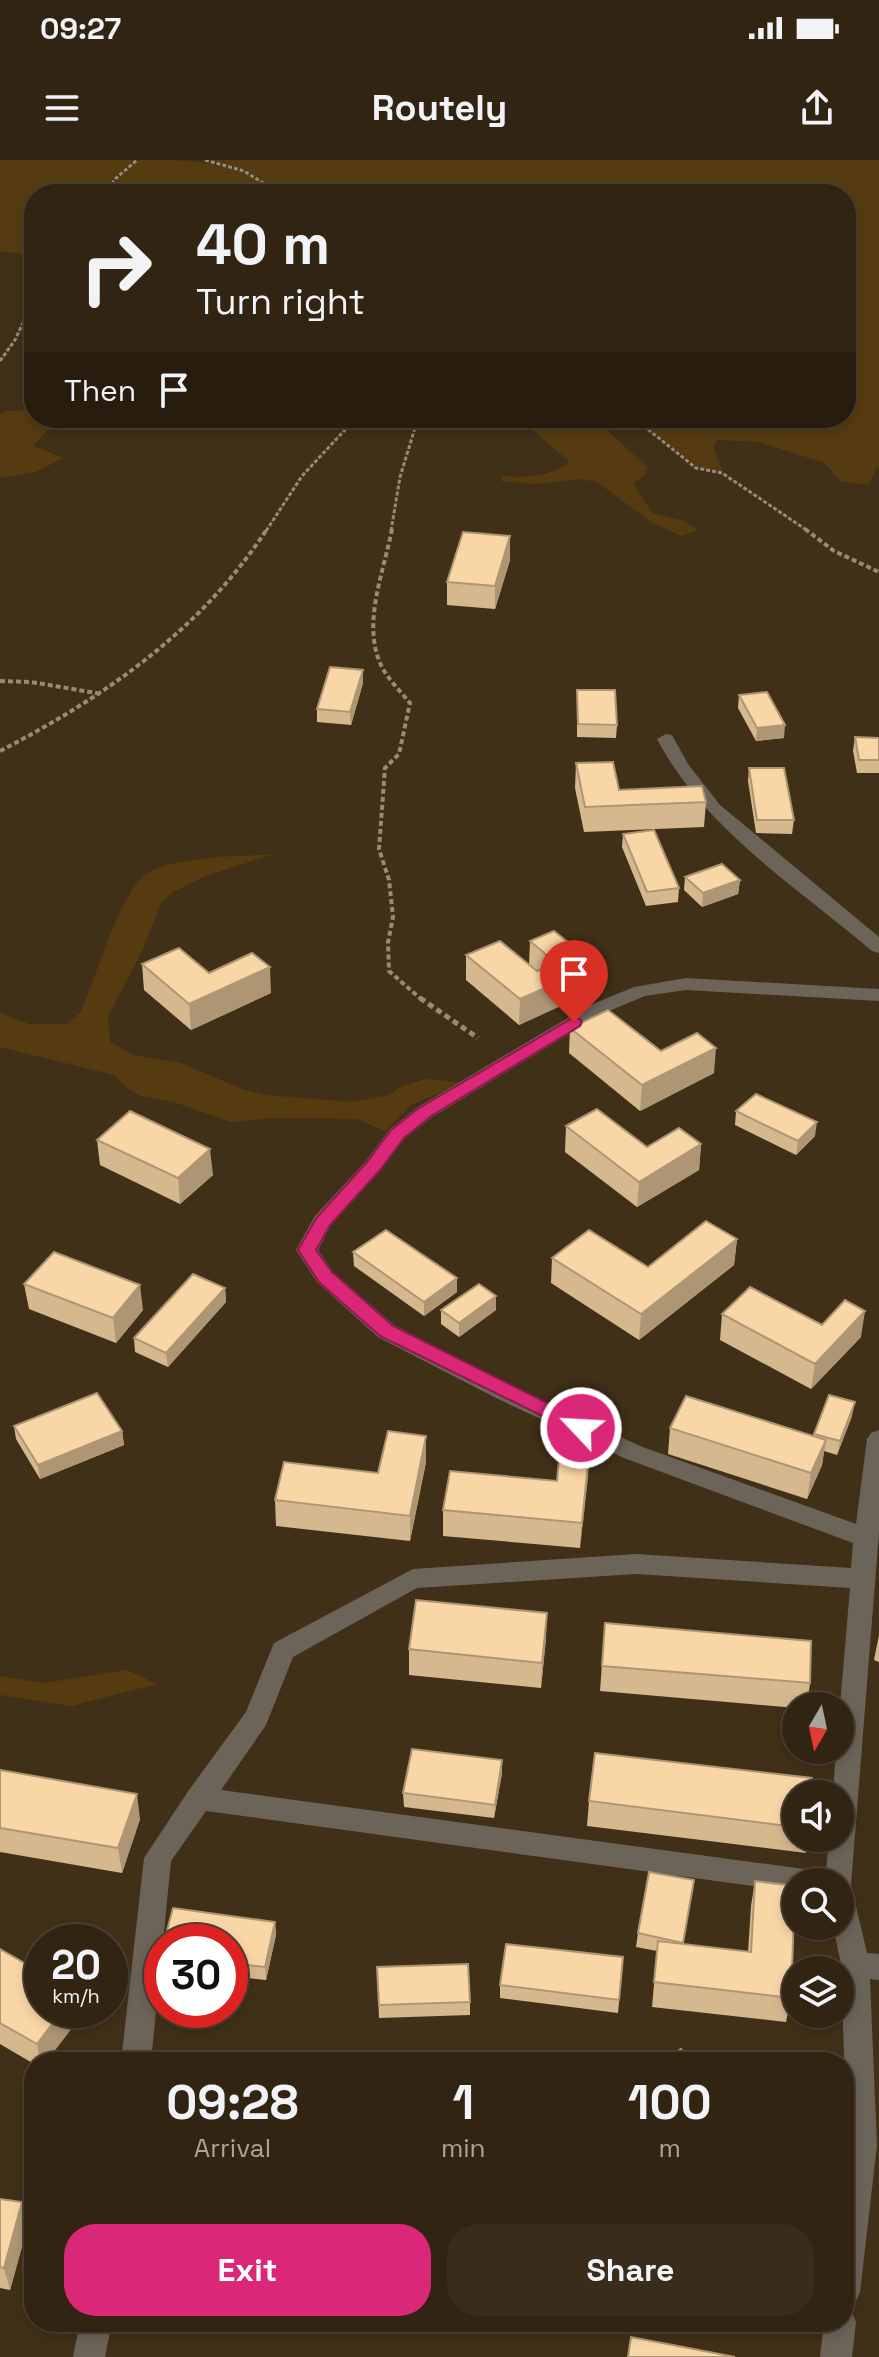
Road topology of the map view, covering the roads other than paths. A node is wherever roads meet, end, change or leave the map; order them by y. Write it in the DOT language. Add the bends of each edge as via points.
graph roads {
  1 [pos="666,739"];
  2 [pos="879,947"];
  3 [pos="879,995"];
  4 [pos="879,1439"];
  5 [pos="866,1538"];
  6 [pos="863,1579"];
  7 [pos="198,1798"];
  8 [pos="840,1868"];
  9 [pos="782,1878"];
  10 [pos="854,1930"];
  11 [pos="867,1966"];
  12 [pos="137,2052"];
  13 [pos="854,2210"];
  14 [pos="94,2332"];
  15 [pos="839,2332"];
  16 [pos="89,2357"];
  17 [pos="836,2357"];
  1 -- 2 [label="street" via="678,766 738,835"];
  3 -- 5 [label="street" via="686,984 641,991 595,1010 397,1134 323,1221 307,1250 325,1277 386,1331 504,1392 632,1452"];
  4 -- 5 [label="street"];
  5 -- 6 [label="street"];
  6 -- 7 [label="street" via="636,1564 413,1579 283,1650 257,1717"];
  6 -- 8 [label="street"];
  7 -- 9 [label="street"];
  7 -- 12 [label="street" via="158,1858"];
  10 -- 11 [label="street"];
  11 -- 13 [label="street" via="862,2145"];
  14 -- 16 [label="street"];
  15 -- 17 [label="street"];
}
